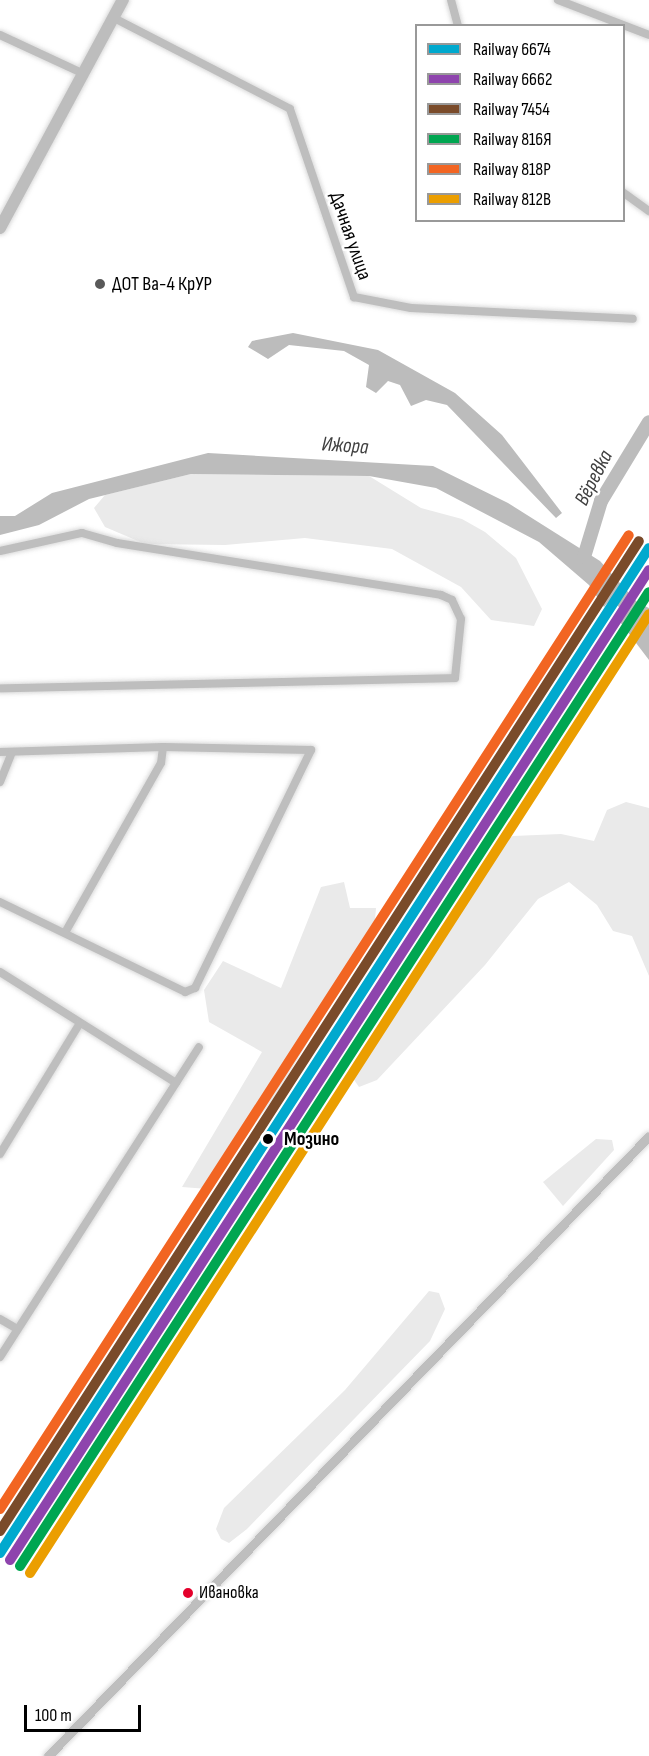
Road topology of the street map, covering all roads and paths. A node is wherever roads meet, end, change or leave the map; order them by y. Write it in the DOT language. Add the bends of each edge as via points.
graph roads {
  1 [pos="123,0"];
  2 [pos="451,0"];
  3 [pos="558,0"];
  4 [pos="570,2"];
  5 [pos="114,18"];
  6 [pos="457,24"];
  7 [pos="623,24"];
  8 [pos="625,25"];
  9 [pos="0,35"];
  10 [pos="649,35"];
  11 [pos="82,73"];
  12 [pos="625,194"];
  13 [pos="649,211"];
  14 [pos="0,228"];
  15 [pos="633,319"];
  16 [pos="0,551"];
  17 [pos="0,688"];
  18 [pos="163,747"];
  19 [pos="0,752"];
  20 [pos="12,752"];
  21 [pos="0,782"];
  22 [pos="0,902"];
  23 [pos="65,933"];
  24 [pos="0,972"];
  25 [pos="80,1023"];
  26 [pos="199,1047"];
  27 [pos="176,1083"];
  28 [pos="649,1136"];
  29 [pos="0,1154"];
  30 [pos="0,1319"];
  31 [pos="17,1329"];
  32 [pos="0,1357"];
  33 [pos="48,1756"];
  1 -- 5 [label="main road"];
  2 -- 6 [label="street"];
  3 -- 4 [label="street"];
  4 -- 7 [label="street"];
  5 -- 11 [label="main road"];
  5 -- 15 [label="street, Дачная улица" via="290,109 354,297 411,308"];
  8 -- 10 [label="street"];
  9 -- 11 [label="street"];
  11 -- 14 [label="main road"];
  12 -- 13 [label="street"];
  16 -- 17 [label="street" via="82,533 117,543 441,595 452,600 461,619 455,678"];
  18 -- 20 [label="street"];
  18 -- 23 [label="street" via="160,764"];
  18 -- 23 [label="street" via="311,750 195,988 185,992"];
  19 -- 20 [label="street"];
  20 -- 21 [label="street"];
  22 -- 23 [label="street"];
  24 -- 25 [label="street"];
  25 -- 27 [label="street"];
  25 -- 29 [label="street"];
  26 -- 27 [label="street"];
  27 -- 31 [label="street"];
  28 -- 33 [label="street"];
  30 -- 31 [label="street"];
  31 -- 32 [label="street"];
}
